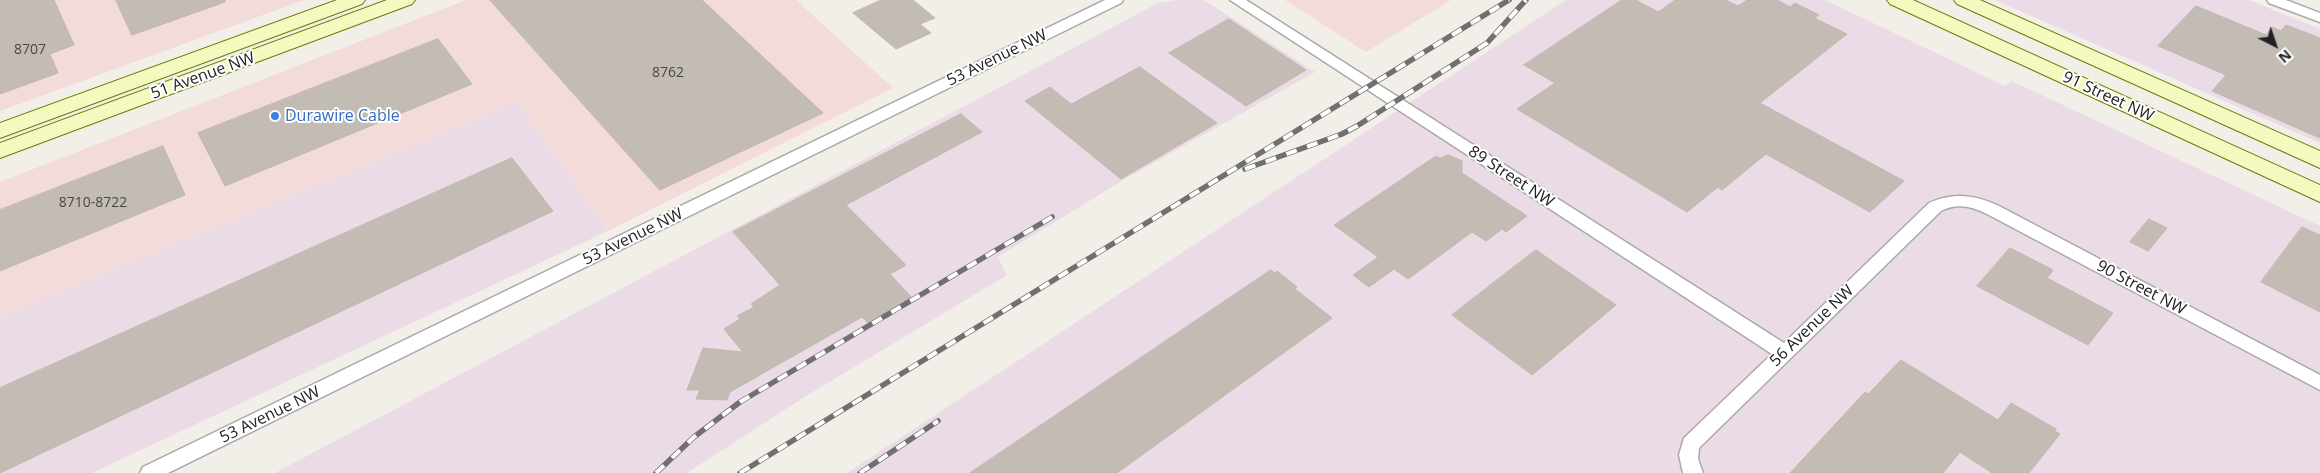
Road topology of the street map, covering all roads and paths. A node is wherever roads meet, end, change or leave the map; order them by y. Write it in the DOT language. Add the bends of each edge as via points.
graph roads {
  1 [pos="355,0"];
  2 [pos="405,0"];
  3 [pos="1116,0"];
  4 [pos="1237,0"];
  5 [pos="1897,0"];
  6 [pos="1964,0"];
  7 [pos="2274,0"];
  8 [pos="2320,18"];
  9 [pos="0,131"];
  10 [pos="0,151"];
  11 [pos="2320,160"];
  12 [pos="2317,192"];
  13 [pos="1960,200"];
  14 [pos="1785,353"];
  15 [pos="2320,383"];
  16 [pos="1692,472"];
  17 [pos="150,473"];
  1 -- 9 [label="main road, 51 Avenue NW"];
  2 -- 10 [label="main road, 51 Avenue NW"];
  3 -- 17 [label="street, 53 Avenue NW"];
  4 -- 14 [label="street, 89 Street NW"];
  5 -- 12 [label="main road, 91 Street NW"];
  6 -- 11 [label="main road, 91 Street NW"];
  7 -- 8 [label="street"];
  13 -- 14 [label="street, 56 Avenue NW" via="1951,200 1935,208"];
  13 -- 15 [label="street, 90 Street NW" via="1993,210"];
  14 -- 16 [label="street, 56 Avenue NW" via="1692,444 1688,452"];
}
